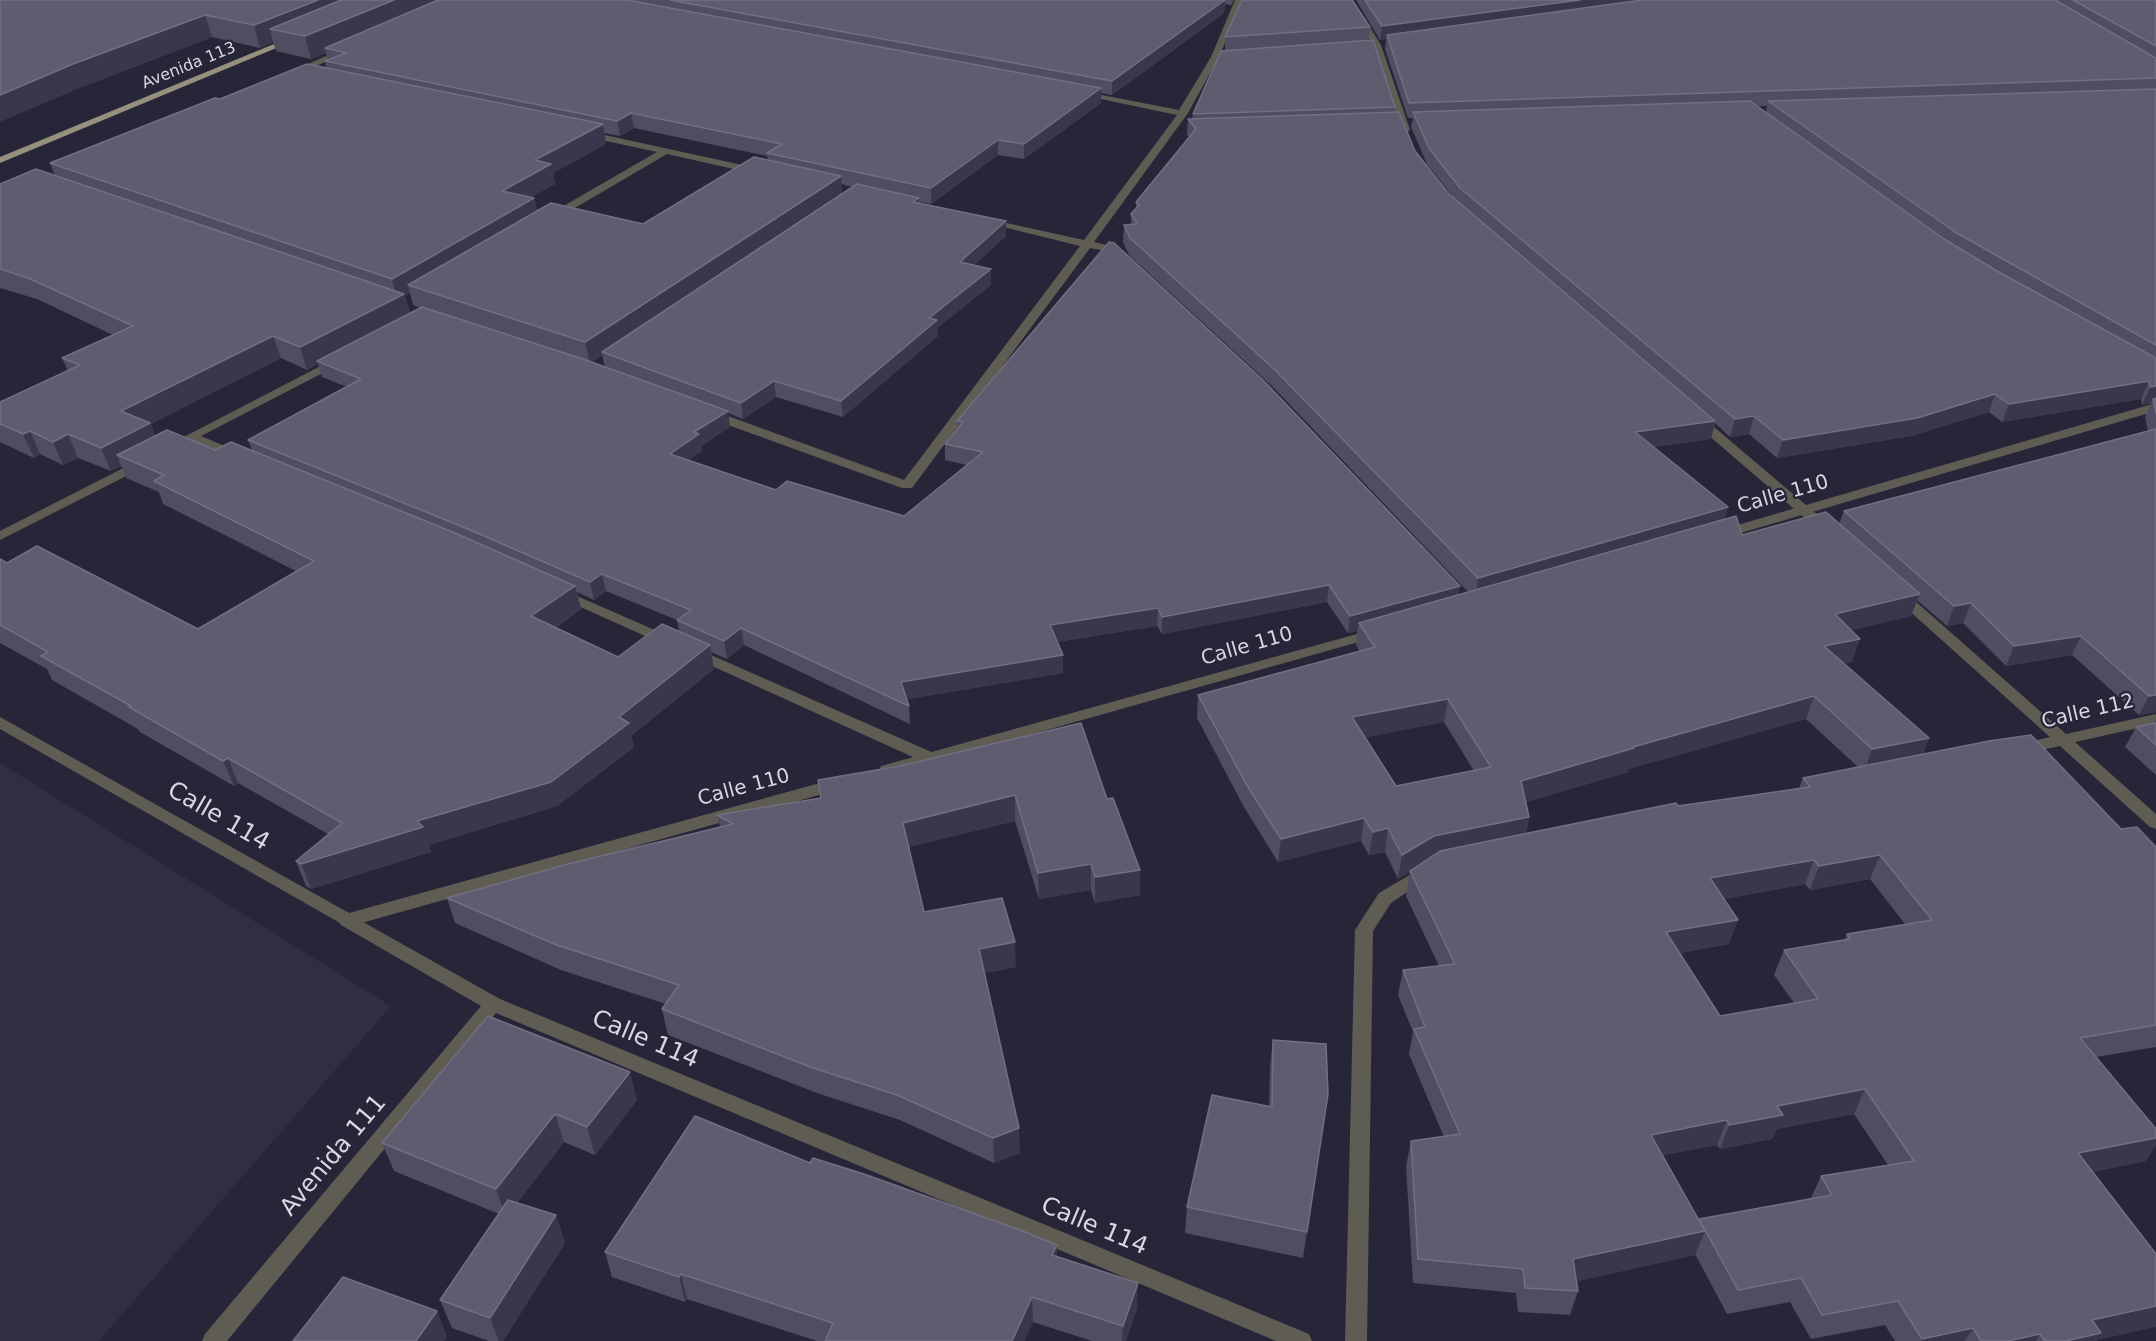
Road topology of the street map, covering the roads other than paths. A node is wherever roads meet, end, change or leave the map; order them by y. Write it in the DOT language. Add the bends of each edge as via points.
graph roads {
  1 [pos="1239,0"];
  2 [pos="1349,0"];
  3 [pos="1224,9"];
  4 [pos="1234,10"];
  5 [pos="303,36"];
  6 [pos="356,45"];
  7 [pos="1226,56"];
  8 [pos="1215,57"];
  9 [pos="293,73"];
  10 [pos="282,77"];
  11 [pos="316,78"];
  12 [pos="1066,91"];
  13 [pos="1183,113"];
  14 [pos="1415,123"];
  15 [pos="1397,124"];
  16 [pos="1172,130"];
  17 [pos="1183,130"];
  18 [pos="572,131"];
  19 [pos="1411,145"];
  20 [pos="666,150"];
  21 [pos="0,160"];
  22 [pos="766,173"];
  23 [pos="971,218"];
  24 [pos="543,222"];
  25 [pos="1087,243"];
  26 [pos="1132,266"];
  27 [pos="351,354"];
  28 [pos="2156,407"];
  29 [pos="700,410"];
  30 [pos="1690,413"];
  31 [pos="191,437"];
  32 [pos="170,448"];
  33 [pos="148,459"];
  34 [pos="246,460"];
  35 [pos="1805,511"];
  36 [pos="0,536"];
  37 [pos="1713,537"];
  38 [pos="1840,542"];
  39 [pos="553,590"];
  40 [pos="1894,590"];
  41 [pos="1390,629"];
  42 [pos="2156,719"];
  43 [pos="0,722"];
  44 [pos="2063,740"];
  45 [pos="2005,752"];
  46 [pos="930,758"];
  47 [pos="873,774"];
  48 [pos="850,780"];
  49 [pos="2156,823"];
  50 [pos="1436,867"];
  51 [pos="346,920"];
  52 [pos="493,1004"];
  53 [pos="213,1341"];
  54 [pos="1302,1341"];
  55 [pos="1356,1341"];
  1 -- 4 [label="street"];
  2 -- 15 [label="street" via="1377,45"];
  3 -- 4 [label="street"];
  4 -- 8 [label="street"];
  5 -- 21 [label="main road, Avenida 113"];
  6 -- 9 [label="street"];
  7 -- 8 [label="street"];
  8 -- 13 [label="street"];
  9 -- 10 [label="street"];
  9 -- 11 [label="street"];
  12 -- 13 [label="street"];
  13 -- 16 [label="street"];
  14 -- 15 [label="street"];
  15 -- 19 [label="street"];
  16 -- 17 [label="street"];
  16 -- 25 [label="street"];
  18 -- 20 [label="street"];
  20 -- 22 [label="street"];
  20 -- 24 [label="street"];
  23 -- 25 [label="street"];
  25 -- 26 [label="street" via="1115,250"];
  25 -- 29 [label="street" via="907,485"];
  27 -- 31 [label="street"];
  28 -- 35 [label="street, Calle 110"];
  30 -- 35 [label="street"];
  31 -- 32 [label="street"];
  31 -- 34 [label="street"];
  33 -- 36 [label="street"];
  35 -- 37 [label="street, Calle 110"];
  35 -- 38 [label="street"];
  39 -- 46 [label="street"];
  40 -- 44 [label="street"];
  41 -- 46 [label="street, Calle 110"];
  42 -- 44 [label="street, Calle 112"];
  43 -- 51 [label="street, Calle 114"];
  44 -- 45 [label="street, Calle 112"];
  44 -- 49 [label="street"];
  46 -- 47 [label="street, Calle 110"];
  48 -- 51 [label="street, Calle 110"];
  50 -- 55 [label="street" via="1385,898 1364,930"];
  51 -- 52 [label="street, Calle 114"];
  52 -- 53 [label="street, Avenida 111"];
  52 -- 54 [label="street, Calle 114"];
}
